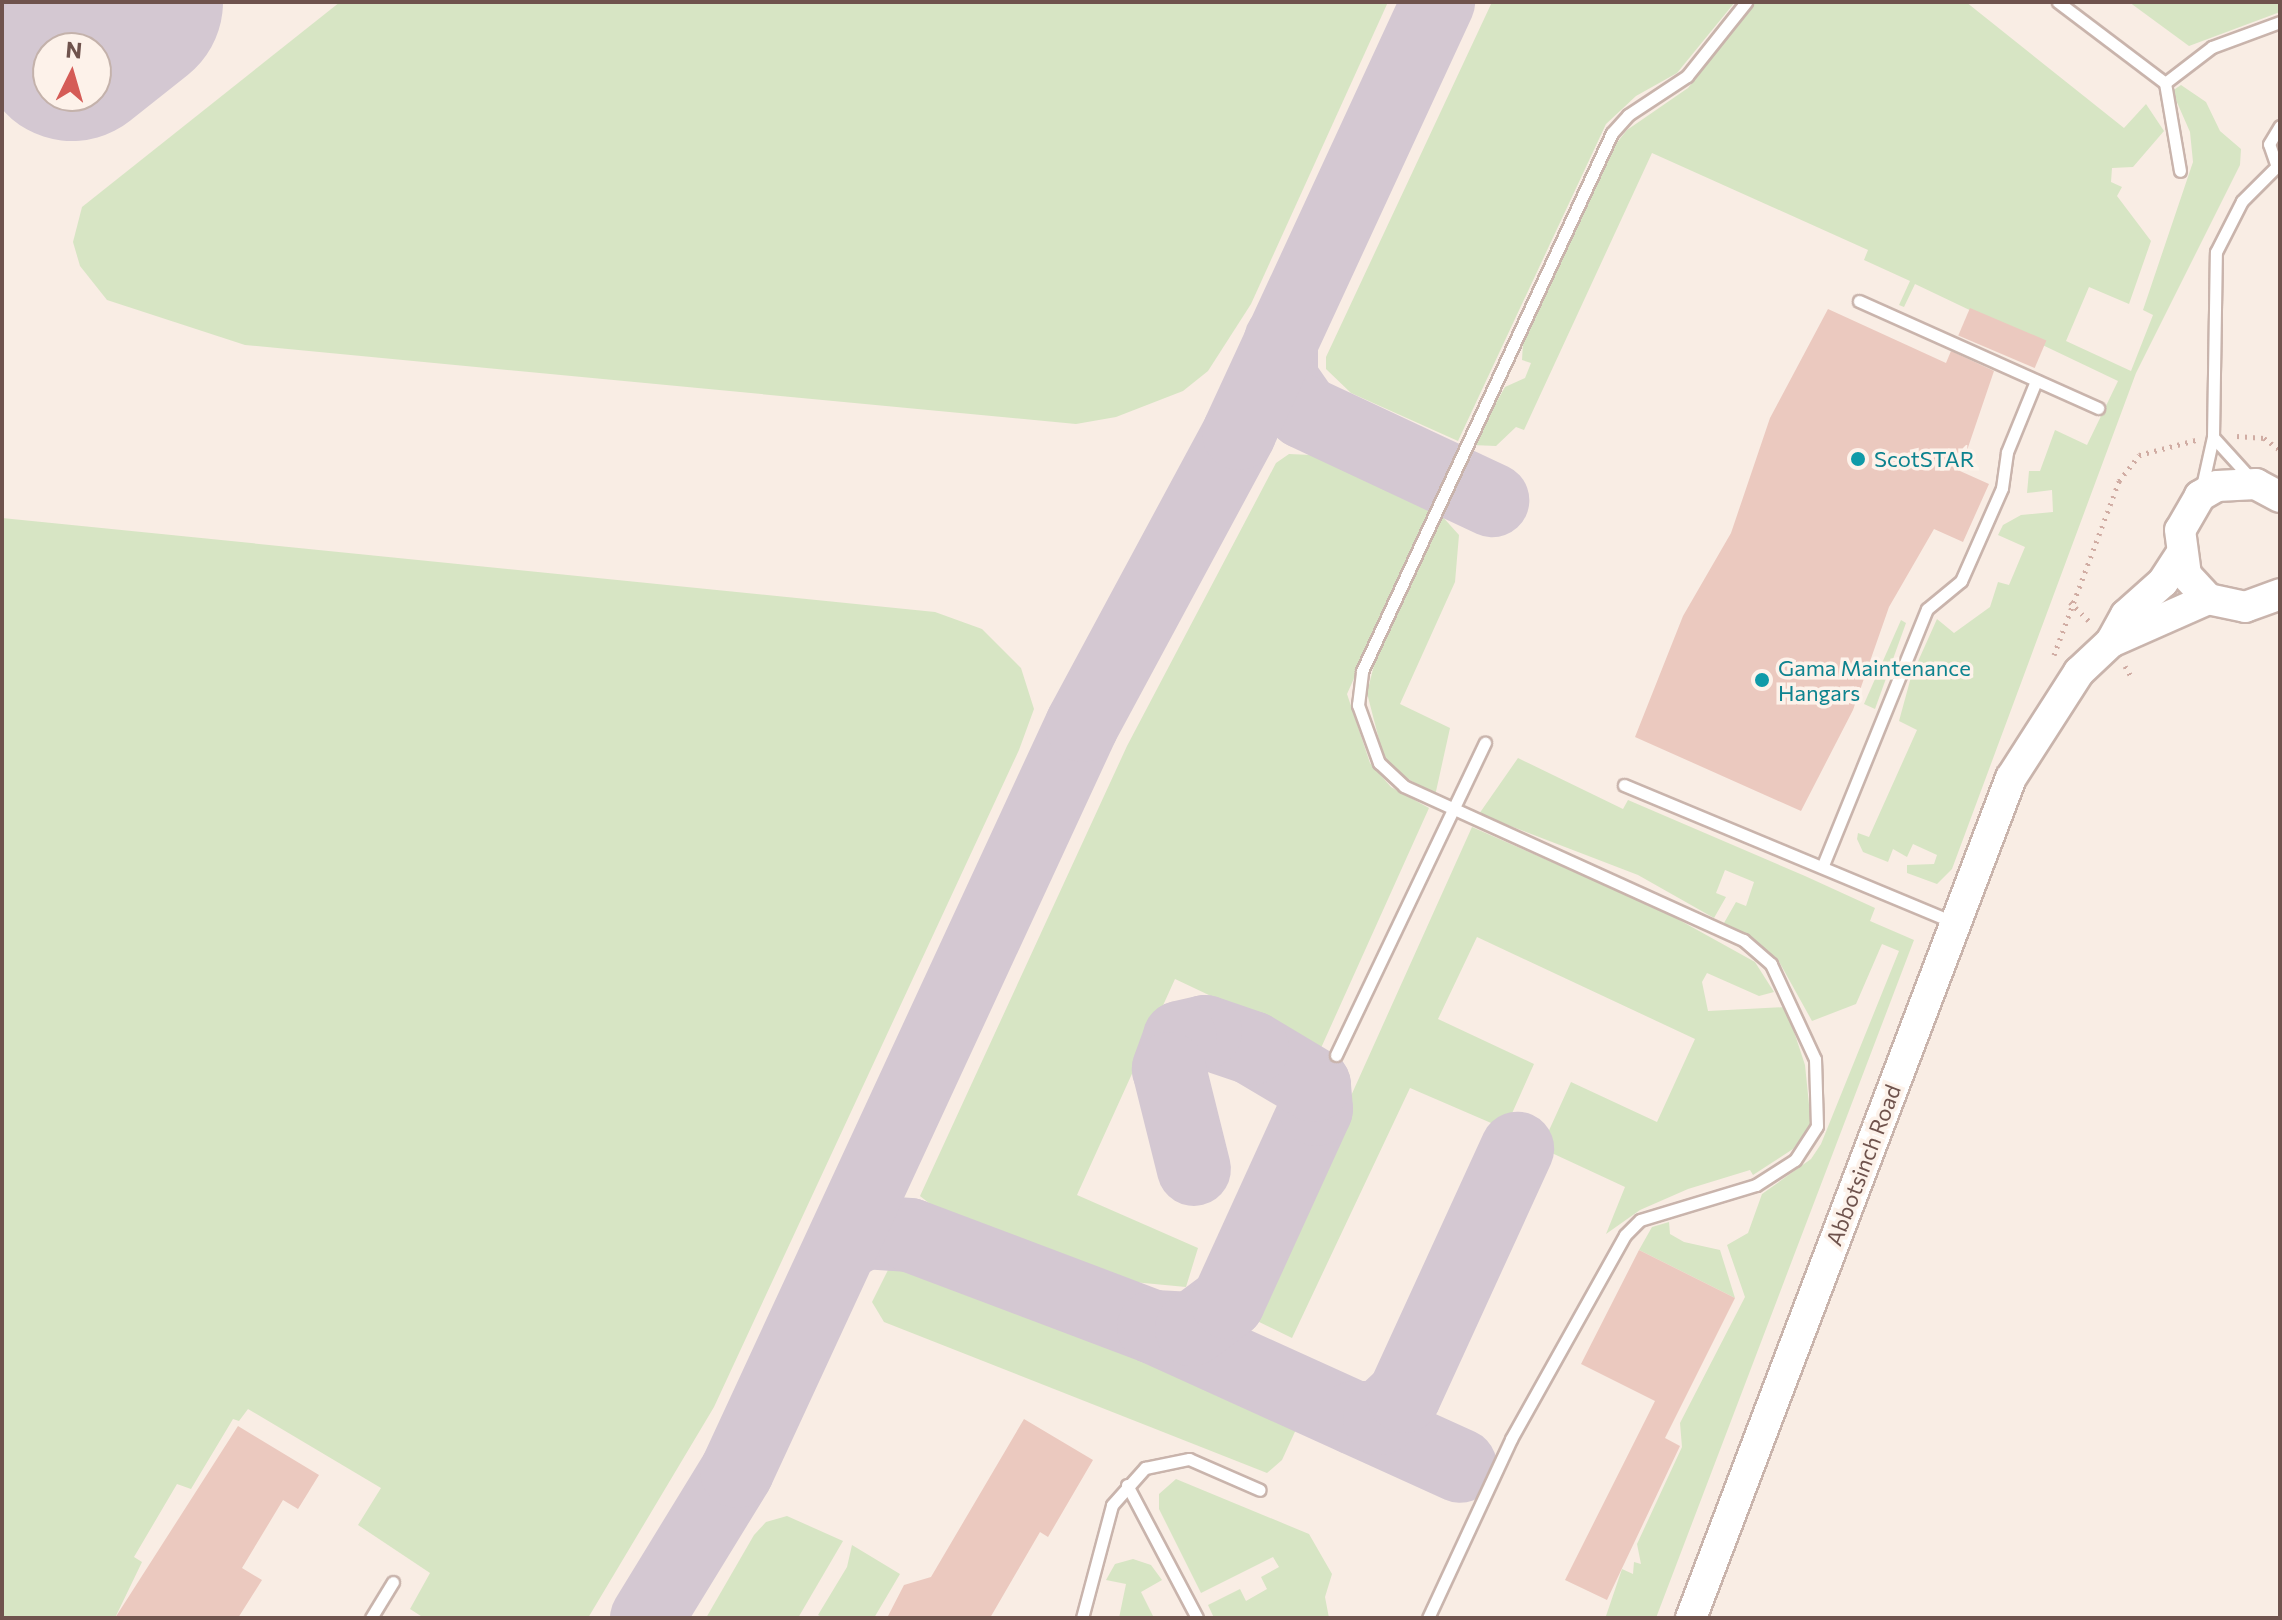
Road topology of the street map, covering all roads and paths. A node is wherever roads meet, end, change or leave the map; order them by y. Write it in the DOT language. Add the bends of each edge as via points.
graph roads {
  1 [pos="1746,2"];
  2 [pos="2058,2"];
  3 [pos="2074,8"];
  4 [pos="2280,22"];
  5 [pos="2165,83"];
  6 [pos="2280,126"];
  7 [pos="2278,164"];
  8 [pos="2180,171"];
  9 [pos="1859,301"];
  10 [pos="2036,381"];
  11 [pos="2098,408"];
  12 [pos="2213,437"];
  13 [pos="2280,450"];
  14 [pos="2268,490"];
  15 [pos="2200,496"];
  16 [pos="2180,556"];
  17 [pos="2280,594"];
  18 [pos="2208,599"];
  19 [pos="2111,642"];
  20 [pos="1485,743"];
  21 [pos="1624,785"];
  22 [pos="1454,810"];
  23 [pos="1823,865"];
  24 [pos="1955,923"];
  25 [pos="1336,1055"];
  26 [pos="1127,1485"];
  27 [pos="1260,1490"];
  28 [pos="393,1582"];
  29 [pos="371,1618"];
  30 [pos="1082,1618"];
  31 [pos="1197,1618"];
  32 [pos="1428,1618"];
  33 [pos="1691,1618"];
  1 -- 22 [label="lane" via="1687,76 1628,115 1612,133 1362,671 1358,705 1379,763 1404,786"];
  2 -- 3 [label="lane"];
  3 -- 5 [label="lane"];
  4 -- 5 [label="lane" via="2212,47"];
  5 -- 8 [label="lane"];
  6 -- 7 [label="lane" via="2269,144"];
  7 -- 12 [label="lane" via="2242,201 2216,252"];
  9 -- 10 [label="lane"];
  10 -- 11 [label="lane"];
  10 -- 23 [label="lane" via="2007,452 2002,488 1961,581 1927,609"];
  12 -- 13 [label="path" via="2264,438"];
  12 -- 14 [label="lane"];
  12 -- 15 [label="lane"];
  14 -- 15 [label="street" via="2236,482"];
  15 -- 16 [label="street" via="2180,530"];
  16 -- 18 [label="street" via="2186,575"];
  16 -- 19 [label="street" via="2163,582 2126,615"];
  17 -- 18 [label="street" via="2245,607"];
  18 -- 19 [label="street"];
  19 -- 24 [label="street, Abbotsinch Road" via="2079,672 2011,778"];
  20 -- 22 [label="lane"];
  21 -- 23 [label="lane" via="1770,849"];
  22 -- 25 [label="lane"];
  22 -- 32 [label="lane" via="1743,940 1771,964 1789,996 1815,1059 1821,1096 1817,1126 1795,1160 1756,1185 1640,1220 1625,1235 1511,1439"];
  23 -- 24 [label="lane"];
  24 -- 33 [label="street, Abbotsinch Road"];
  26 -- 27 [label="lane" via="1145,1468 1189,1459"];
  26 -- 30 [label="lane" via="1101,1537"];
  26 -- 31 [label="lane"];
  28 -- 29 [label="lane"];
}
